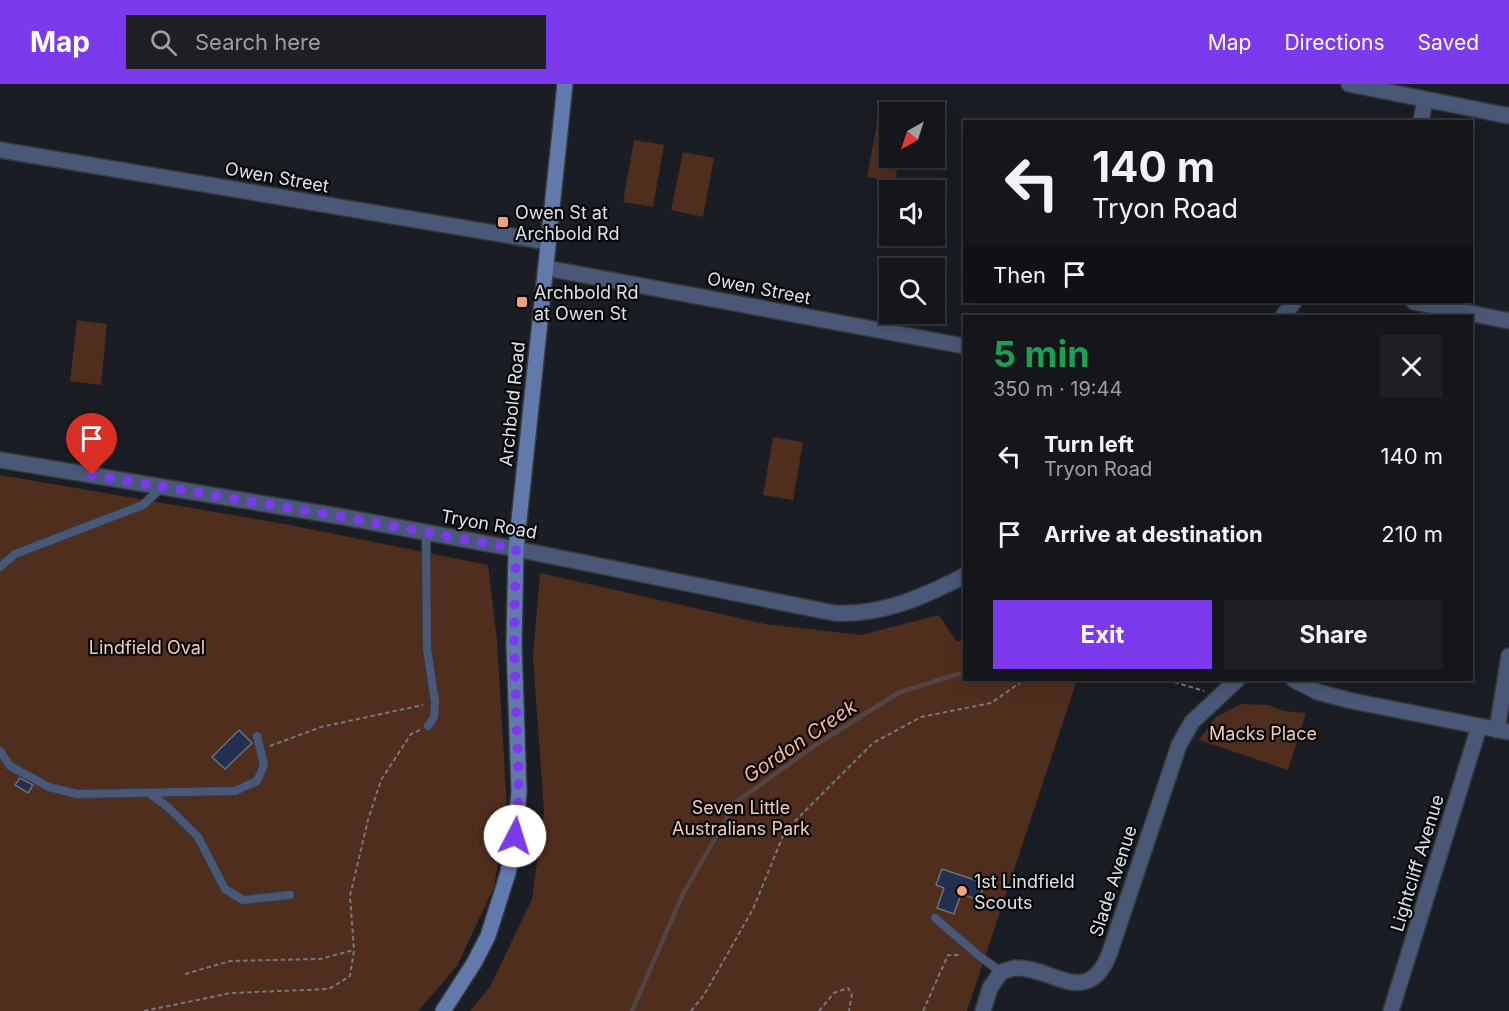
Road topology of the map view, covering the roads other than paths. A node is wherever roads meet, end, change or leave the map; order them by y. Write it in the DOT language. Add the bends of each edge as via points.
graph roads {
  1 [pos="565,84"];
  2 [pos="1348,84"];
  3 [pos="1367,86"];
  4 [pos="1425,100"];
  5 [pos="1509,116"];
  6 [pos="1421,120"];
  7 [pos="0,150"];
  8 [pos="549,242"];
  9 [pos="546,267"];
  10 [pos="1293,303"];
  11 [pos="1419,303"];
  12 [pos="1284,315"];
  13 [pos="1509,321"];
  14 [pos="963,346"];
  15 [pos="0,460"];
  16 [pos="162,487"];
  17 [pos="426,532"];
  18 [pos="516,549"];
  19 [pos="0,567"];
  20 [pos="963,577"];
  21 [pos="1509,656"];
  22 [pos="1236,681"];
  23 [pos="1296,681"];
  24 [pos="428,726"];
  25 [pos="1479,727"];
  26 [pos="1503,731"];
  27 [pos="257,736"];
  28 [pos="0,751"];
  29 [pos="148,793"];
  30 [pos="290,895"];
  31 [pos="935,918"];
  32 [pos="1001,972"];
  33 [pos="443,1011"];
  34 [pos="983,1011"];
  35 [pos="1391,1011"];
  1 -- 8 [label="main road, Archbold Road"];
  2 -- 3 [label="street"];
  3 -- 4 [label="street"];
  4 -- 5 [label="street"];
  4 -- 6 [label="street"];
  7 -- 8 [label="street, Owen Street"];
  8 -- 9 [label="main road, Archbold Road"];
  9 -- 14 [label="street, Owen Street"];
  9 -- 18 [label="main road, Archbold Road"];
  10 -- 12 [label="street"];
  11 -- 13 [label="street"];
  15 -- 16 [label="street, Tryon Road"];
  16 -- 17 [label="street, Tryon Road"];
  16 -- 19 [label="lane" via="143,505 15,554"];
  17 -- 18 [label="street, Tryon Road"];
  17 -- 24 [label="lane" via="427,649 435,702 434,717"];
  18 -- 20 [label="street, Tryon Road" via="849,614 881,610 931,593"];
  18 -- 33 [label="main road, Archbold Road" via="514,644 519,792 515,836 488,936"];
  21 -- 26 [label="street"];
  22 -- 32 [label="street, Slade Avenue" via="1192,722 1179,745 1110,952 1098,974 1078,983 1015,968"];
  23 -- 25 [label="street" via="1352,701"];
  25 -- 26 [label="street"];
  25 -- 35 [label="street, Lightcliff Avenue"];
  27 -- 29 [label="lane" via="264,765 257,781 234,791"];
  28 -- 29 [label="lane" via="10,766 49,787 77,794"];
  29 -- 30 [label="lane" via="198,837 225,889 243,900"];
  31 -- 32 [label="lane"];
  32 -- 34 [label="street" via="990,988"];
}
